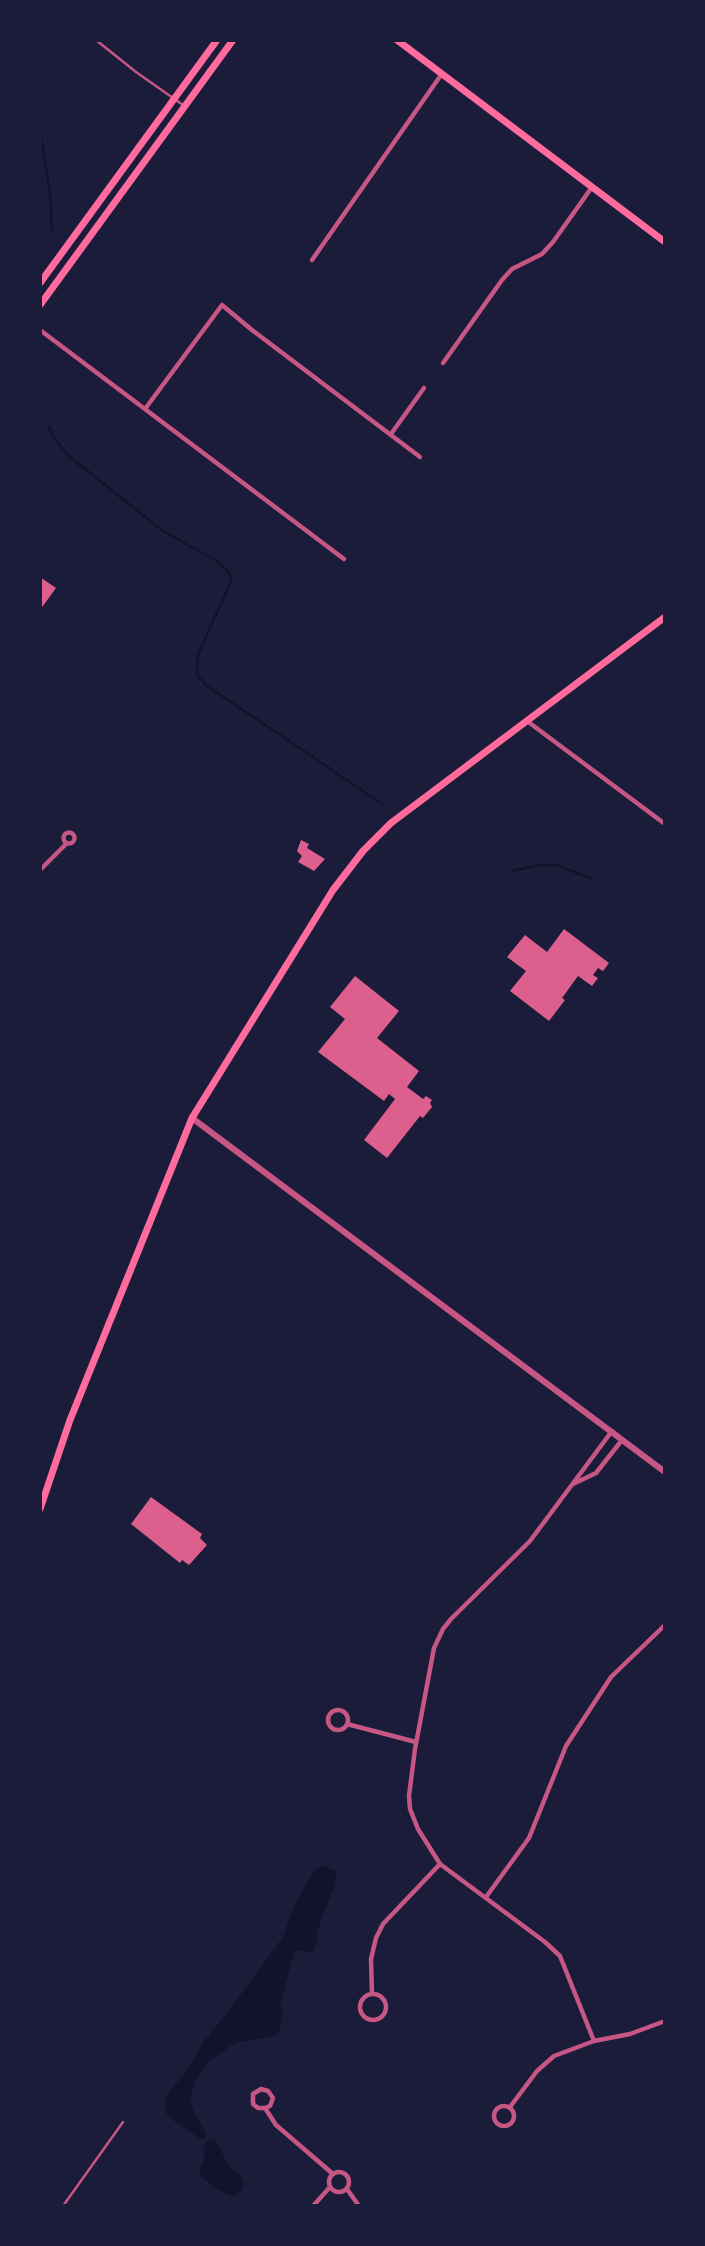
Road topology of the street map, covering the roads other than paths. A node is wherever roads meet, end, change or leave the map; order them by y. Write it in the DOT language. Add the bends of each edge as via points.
graph roads {
  1 [pos="96,40"];
  2 [pos="217,40"];
  3 [pos="233,40"];
  4 [pos="397,40"];
  5 [pos="441,75"];
  6 [pos="174,99"];
  7 [pos="184,107"];
  8 [pos="592,187"];
  9 [pos="665,242"];
  10 [pos="312,260"];
  11 [pos="40,283"];
  12 [pos="40,305"];
  13 [pos="40,330"];
  14 [pos="443,363"];
  15 [pos="424,388"];
  16 [pos="145,409"];
  17 [pos="390,434"];
  18 [pos="420,457"];
  19 [pos="344,559"];
  20 [pos="665,617"];
  21 [pos="527,721"];
  22 [pos="665,824"];
  23 [pos="67,843"];
  24 [pos="40,870"];
  25 [pos="192,1118"];
  26 [pos="612,1431"];
  27 [pos="622,1439"];
  28 [pos="665,1472"];
  29 [pos="572,1485"];
  30 [pos="40,1509"];
  31 [pos="665,1625"];
  32 [pos="347,1724"];
  33 [pos="416,1742"];
  34 [pos="440,1864"];
  35 [pos="486,1897"];
  36 [pos="372,1994"];
  37 [pos="665,2021"];
  38 [pos="594,2041"];
  39 [pos="510,2107"];
  40 [pos="265,2108"];
  41 [pos="123,2122"];
  42 [pos="333,2174"];
  43 [pos="330,2187"];
  44 [pos="347,2189"];
  45 [pos="63,2206"];
  46 [pos="313,2206"];
  47 [pos="359,2206"];
  1 -- 6 [label="lane"];
  2 -- 6 [label="main road"];
  3 -- 7 [label="main road"];
  4 -- 5 [label="main road"];
  5 -- 8 [label="main road"];
  5 -- 10 [label="street"];
  6 -- 7 [label="lane"];
  6 -- 11 [label="main road"];
  7 -- 12 [label="main road"];
  8 -- 9 [label="main road"];
  8 -- 14 [label="street" via="542,254 512,269 502,280"];
  13 -- 16 [label="street"];
  15 -- 17 [label="street"];
  16 -- 17 [label="street" via="222,305"];
  16 -- 19 [label="street"];
  17 -- 18 [label="street"];
  20 -- 21 [label="main road"];
  21 -- 22 [label="street"];
  21 -- 25 [label="main road" via="391,823 351,864"];
  23 -- 24 [label="street"];
  25 -- 26 [label="street"];
  25 -- 30 [label="main road" via="69,1420"];
  26 -- 27 [label="street"];
  26 -- 29 [label="street"];
  27 -- 28 [label="street"];
  27 -- 29 [label="street" via="596,1473"];
  29 -- 33 [label="street" via="530,1541 443,1629 434,1648"];
  31 -- 35 [label="street" via="611,1676 566,1746 530,1838"];
  32 -- 32 [label="street" via="334,1730 329,1715 341,1710 347,1715"];
  32 -- 33 [label="street"];
  33 -- 34 [label="street" via="410,1809"];
  34 -- 35 [label="street"];
  34 -- 36 [label="street" via="383,1924 371,1959"];
  35 -- 38 [label="street" via="560,1956"];
  36 -- 36 [label="street" via="381,1997 385,2005 382,2016 373,2020 360,2010 363,1999"];
  37 -- 38 [label="street"];
  38 -- 39 [label="street" via="554,2056"];
  39 -- 39 [label="street" via="511,2123 497,2123 495,2110 502,2105"];
  40 -- 40 [label="street" via="256,2107 252,2099 261,2089 272,2098"];
  40 -- 42 [label="street" via="275,2125"];
  41 -- 45 [label="lane"];
  42 -- 43 [label="street"];
  42 -- 44 [label="street" via="347,2175"];
  43 -- 44 [label="street" via="338,2192"];
  43 -- 46 [label="street"];
  44 -- 47 [label="street"];
}
